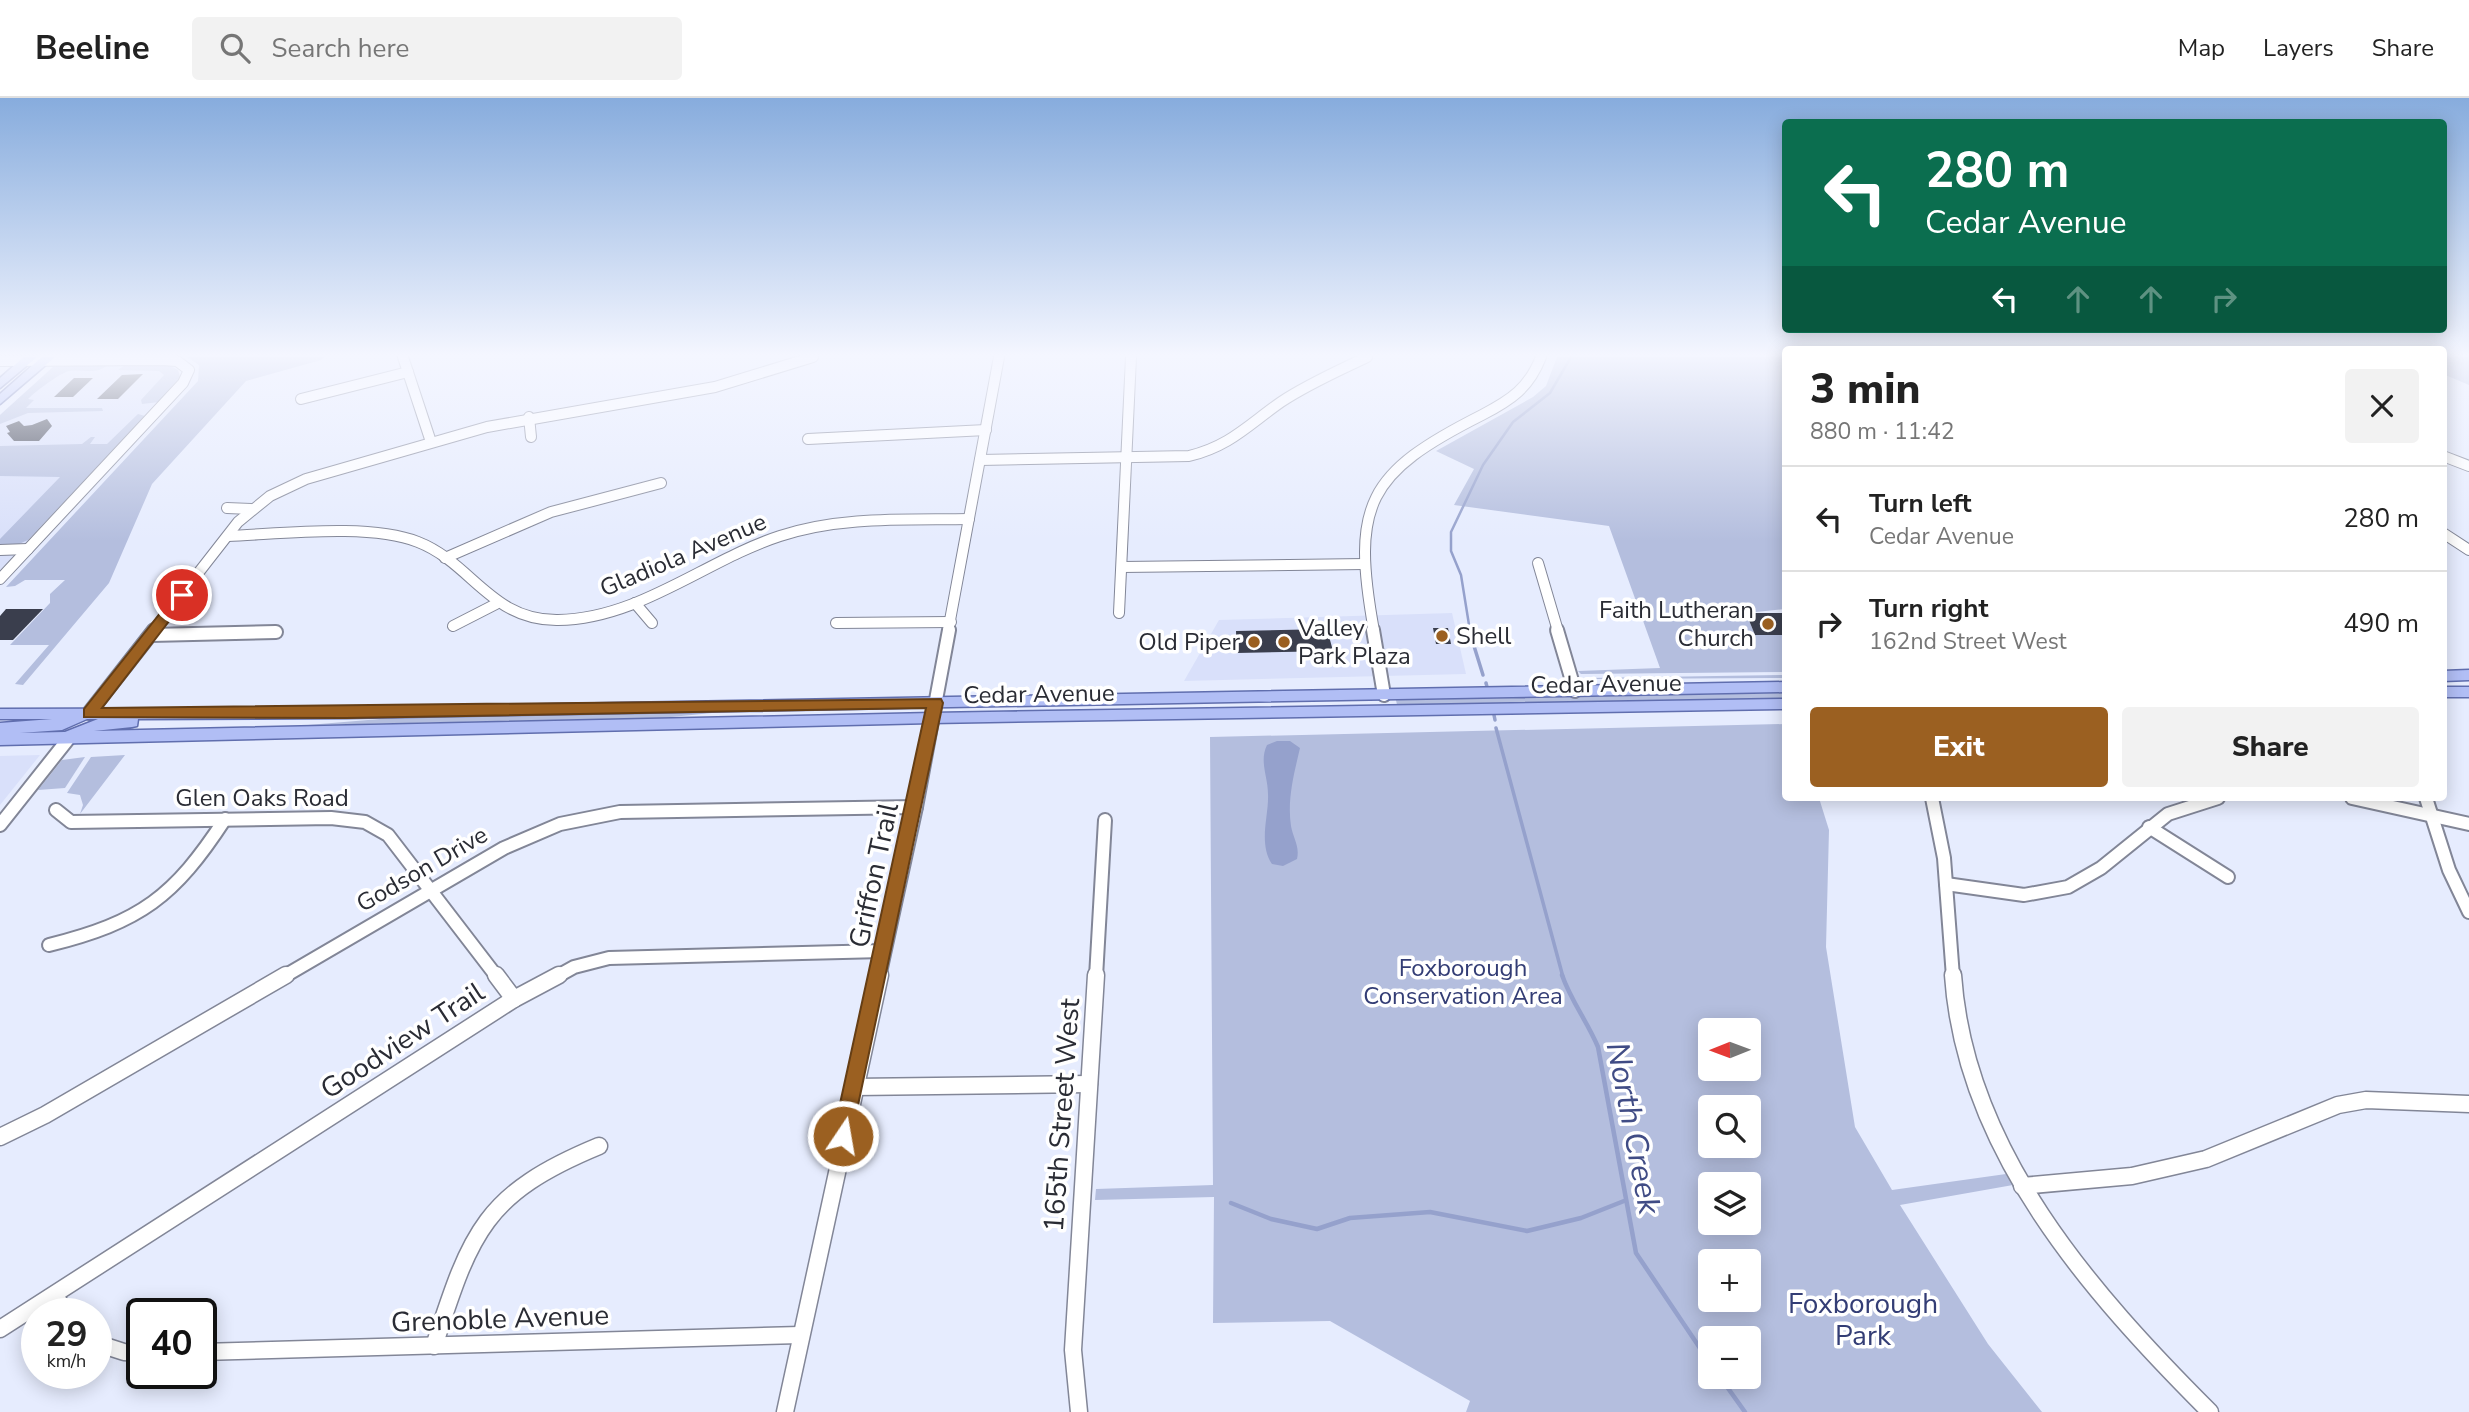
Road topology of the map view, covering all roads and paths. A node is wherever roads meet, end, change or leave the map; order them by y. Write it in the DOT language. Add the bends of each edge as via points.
graph roads {
  1 [pos="150,418"];
  2 [pos="423,418"];
  3 [pos="524,418"];
  4 [pos="529,418"];
  5 [pos="988,418"];
  6 [pos="1129,418"];
  7 [pos="1262,418"];
  8 [pos="1472,418"];
  9 [pos="986,430"];
  10 [pos="531,437"];
  11 [pos="808,439"];
  12 [pos="431,442"];
  13 [pos="1127,457"];
  14 [pos="2447,458"];
  15 [pos="980,460"];
  16 [pos="2469,466"];
  17 [pos="661,483"];
  18 [pos="227,508"];
  19 [pos="251,509"];
  20 [pos="969,520"];
  21 [pos="228,536"];
  22 [pos="2447,536"];
  23 [pos="28,549"];
  24 [pos="0,550"];
  25 [pos="2469,550"];
  26 [pos="445,558"];
  27 [pos="1538,563"];
  28 [pos="1365,564"];
  29 [pos="1122,568"];
  30 [pos="0,579"];
  31 [pos="635,603"];
  32 [pos="496,604"];
  33 [pos="1119,613"];
  34 [pos="951,622"];
  35 [pos="652,623"];
  36 [pos="836,623"];
  37 [pos="453,626"];
  38 [pos="276,632"];
  39 [pos="151,635"];
  40 [pos="2469,675"];
  41 [pos="2447,676"];
  42 [pos="1782,687"];
  43 [pos="1575,691"];
  44 [pos="2447,692"];
  45 [pos="2469,692"];
  46 [pos="1384,695"];
  47 [pos="1782,704"];
  48 [pos="934,710"];
  49 [pos="1315,712"];
  50 [pos="89,713"];
  51 [pos="183,713"];
  52 [pos="0,714"];
  53 [pos="0,729"];
  54 [pos="69,738"];
  55 [pos="0,739"];
  56 [pos="1933,801"];
  57 [pos="2209,801"];
  58 [pos="2365,801"];
  59 [pos="2427,801"];
  60 [pos="916,807"];
  61 [pos="56,810"];
  62 [pos="2431,816"];
  63 [pos="225,819"];
  64 [pos="1105,820"];
  65 [pos="2469,824"];
  66 [pos="0,825"];
  67 [pos="2149,827"];
  68 [pos="2228,877"];
  69 [pos="1946,884"];
  70 [pos="432,890"];
  71 [pos="2469,912"];
  72 [pos="49,945"];
  73 [pos="883,951"];
  74 [pos="514,999"];
  75 [pos="1089,1084"];
  76 [pos="854,1087"];
  77 [pos="2469,1104"];
  78 [pos="0,1137"];
  79 [pos="599,1146"];
  80 [pos="2022,1186"];
  81 [pos="55,1294"];
  82 [pos="57,1298"];
  83 [pos="0,1329"];
  84 [pos="800,1335"];
  85 [pos="434,1346"];
  86 [pos="217,1352"];
  87 [pos="785,1412"];
  88 [pos="1079,1412"];
  89 [pos="2210,1412"];
  1 -- 23 [label="street"];
  2 -- 12 [label="street"];
  3 -- 12 [label="street"];
  4 -- 10 [label="street"];
  5 -- 9 [label="street, Griffon Trail"];
  6 -- 13 [label="street"];
  7 -- 13 [label="street" via="1223,447 1189,456"];
  8 -- 28 [label="street" via="1422,444 1386,476 1366,518"];
  9 -- 11 [label="street"];
  9 -- 15 [label="street, Griffon Trail"];
  12 -- 19 [label="street" via="308,477"];
  13 -- 15 [label="street"];
  13 -- 29 [label="street"];
  14 -- 16 [label="street"];
  15 -- 20 [label="street, Griffon Trail"];
  17 -- 26 [label="street" via="551,512"];
  18 -- 19 [label="street"];
  19 -- 21 [label="street"];
  20 -- 31 [label="street, Gladiola Avenue" via="860,521 806,529 754,546"];
  20 -- 34 [label="street, Griffon Trail"];
  21 -- 26 [label="street, Gladiola Avenue" via="387,535 415,541"];
  21 -- 39 [label="street"];
  22 -- 25 [label="street"];
  23 -- 24 [label="street"];
  23 -- 30 [label="street"];
  26 -- 32 [label="street, Gladiola Avenue"];
  27 -- 43 [label="street"];
  28 -- 29 [label="street"];
  28 -- 46 [label="street"];
  29 -- 33 [label="street"];
  31 -- 32 [label="street, Gladiola Avenue" via="559,620 530,618"];
  31 -- 35 [label="street"];
  32 -- 37 [label="street"];
  34 -- 36 [label="street"];
  34 -- 48 [label="street, Griffon Trail"];
  38 -- 39 [label="street"];
  39 -- 50 [label="street"];
  40 -- 41 [label="main road"];
  42 -- 43 [label="main road, Cedar Avenue"];
  43 -- 46 [label="main road, Cedar Avenue"];
  44 -- 45 [label="main road"];
  46 -- 48 [label="main road, Cedar Avenue"];
  46 -- 49 [label="main road"];
  47 -- 49 [label="main road, Cedar Avenue"];
  48 -- 49 [label="main road, Cedar Avenue"];
  48 -- 51 [label="main road, Cedar Avenue"];
  48 -- 54 [label="main road, Cedar Avenue"];
  48 -- 60 [label="street, Griffon Trail"];
  50 -- 51 [label="main road, Cedar Avenue"];
  50 -- 52 [label="main road, Cedar Avenue"];
  50 -- 53 [label="main road" via="68,723"];
  51 -- 54 [label="main road" via="94,725"];
  54 -- 55 [label="main road, Cedar Avenue"];
  54 -- 66 [label="street"];
  56 -- 69 [label="street"];
  57 -- 67 [label="street" via="2168,814"];
  58 -- 62 [label="street"];
  59 -- 62 [label="street"];
  60 -- 70 [label="street, Godson Drive" via="596,815 533,834"];
  60 -- 73 [label="street, Griffon Trail"];
  61 -- 63 [label="street, Glen Oaks Road" via="71,822"];
  62 -- 65 [label="street"];
  62 -- 71 [label="street"];
  63 -- 70 [label="street, Glen Oaks Road" via="365,822 388,835"];
  63 -- 72 [label="street" via="187,875 152,902 93,934"];
  64 -- 75 [label="street, 165th Street West"];
  67 -- 68 [label="street"];
  67 -- 69 [label="street" via="2101,868 2068,887 2024,895"];
  69 -- 80 [label="street" via="1962,1044 1983,1106"];
  70 -- 74 [label="street, Glen Oaks Road"];
  70 -- 78 [label="street, Godson Drive"];
  73 -- 74 [label="street, Goodview Trail" via="609,958 565,971"];
  73 -- 76 [label="street, Griffon Trail"];
  74 -- 81 [label="street, Goodview Trail"];
  75 -- 76 [label="street"];
  75 -- 88 [label="street, 165th Street West" via="1073,1350"];
  76 -- 84 [label="street, Griffon Trail"];
  77 -- 80 [label="street" via="2365,1100 2338,1105 2206,1159 2132,1176"];
  79 -- 85 [label="street" via="541,1177 486,1219 468,1251"];
  80 -- 89 [label="street" via="2110,1309"];
  81 -- 82 [label="street"];
  81 -- 83 [label="street, Goodview Trail"];
  84 -- 85 [label="street, Grenoble Avenue"];
  84 -- 87 [label="street, Griffon Trail"];
  85 -- 86 [label="street, Grenoble Avenue"];
}
